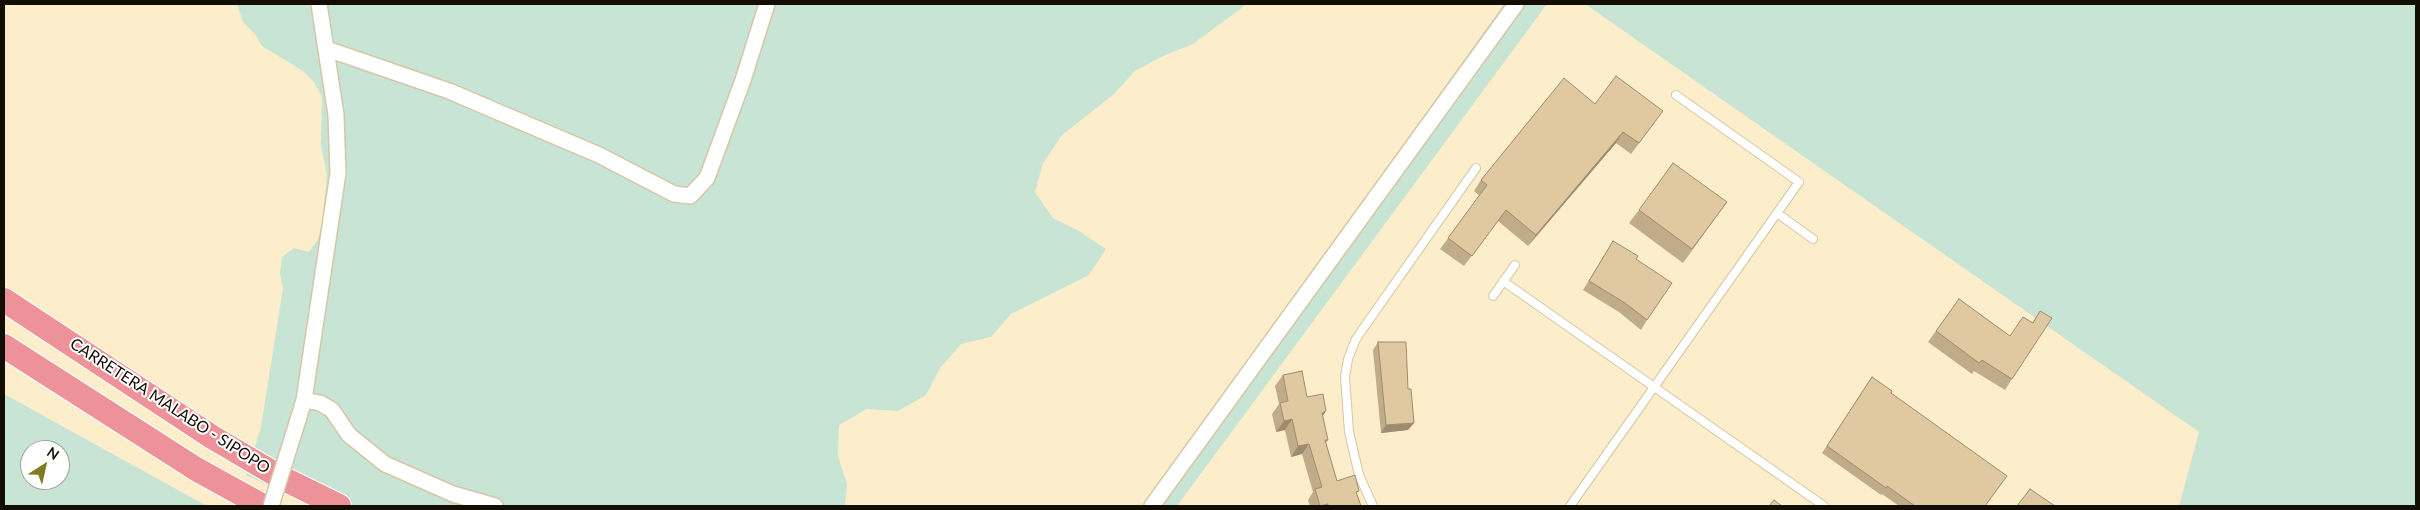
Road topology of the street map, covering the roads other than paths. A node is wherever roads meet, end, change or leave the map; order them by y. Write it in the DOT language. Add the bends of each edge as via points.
graph roads {
  1 [pos="319,4"];
  2 [pos="767,4"];
  3 [pos="1516,4"];
  4 [pos="327,49"];
  5 [pos="1676,95"];
  6 [pos="1476,168"];
  7 [pos="1777,213"];
  8 [pos="1813,238"];
  9 [pos="1515,264"];
  10 [pos="1503,281"];
  11 [pos="1493,296"];
  12 [pos="4,300"];
  13 [pos="4,346"];
  14 [pos="1654,387"];
  15 [pos="304,400"];
  16 [pos="263,506"];
  17 [pos="272,506"];
  18 [pos="339,506"];
  19 [pos="495,506"];
  20 [pos="1152,506"];
  21 [pos="1373,506"];
  22 [pos="1570,506"];
  23 [pos="1824,506"];
  1 -- 4 [label="street"];
  2 -- 4 [label="street" via="707,178 690,196 674,194 599,155 449,91"];
  3 -- 20 [label="street"];
  4 -- 15 [label="street" via="336,115 338,173"];
  5 -- 7 [label="lane" via="1799,182"];
  6 -- 21 [label="lane" via="1367,323 1348,359 1345,399 1350,432 1359,476"];
  7 -- 8 [label="lane"];
  7 -- 14 [label="lane"];
  9 -- 10 [label="lane"];
  10 -- 11 [label="lane"];
  10 -- 14 [label="lane"];
  12 -- 18 [label="highway, CARRETERA MALABO - SIPOPO" via="212,437 280,477"];
  13 -- 16 [label="highway" via="196,469"];
  14 -- 22 [label="lane"];
  14 -- 23 [label="lane"];
  15 -- 17 [label="street, bridge"];
  15 -- 19 [label="street" via="320,403 332,410 349,435 385,464 453,494"];
}
